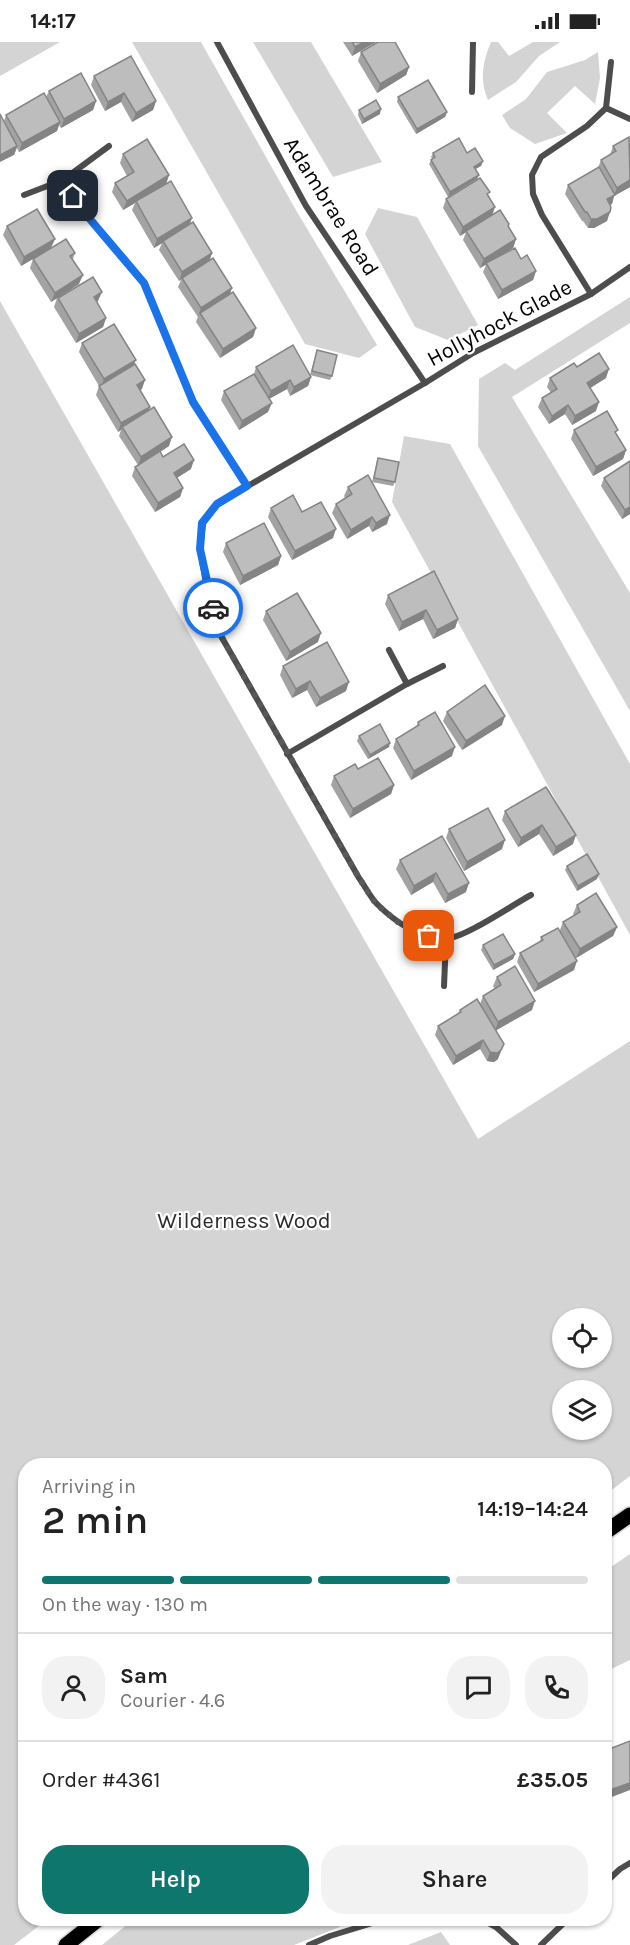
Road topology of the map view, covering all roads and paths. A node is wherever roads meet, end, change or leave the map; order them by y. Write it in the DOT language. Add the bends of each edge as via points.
graph roads {
  1 [pos="217,42"];
  2 [pos="473,42"];
  3 [pos="611,62"];
  4 [pos="472,92"];
  5 [pos="606,108"];
  6 [pos="630,119"];
  7 [pos="109,146"];
  8 [pos="63,180"];
  9 [pos="24,195"];
  10 [pos="630,267"];
  11 [pos="591,294"];
  12 [pos="425,383"];
  13 [pos="247,486"];
  14 [pos="389,650"];
  15 [pos="443,666"];
  16 [pos="407,684"];
  17 [pos="287,754"];
  18 [pos="531,895"];
  19 [pos="446,939"];
  20 [pos="444,986"];
  21 [pos="630,1515"];
  22 [pos="612,1527"];
  23 [pos="630,1863"];
  24 [pos="612,1876"];
  25 [pos="90,1926"];
  26 [pos="363,1926"];
  27 [pos="494,1926"];
  28 [pos="560,1926"];
  29 [pos="66,1945"];
  30 [pos="309,1945"];
  31 [pos="516,1945"];
  32 [pos="541,1945"];
  1 -- 12 [label="street, Adambrae Road" via="306,206"];
  2 -- 4 [label="street"];
  3 -- 5 [label="street"];
  5 -- 6 [label="street"];
  5 -- 11 [label="street, Hollyhock Glade" via="541,157 532,175 533,194 542,215"];
  7 -- 8 [label="street"];
  8 -- 9 [label="street"];
  8 -- 13 [label="street" via="83,211 144,283 193,402"];
  10 -- 11 [label="street, Hollyhock Glade"];
  11 -- 12 [label="street, Hollyhock Glade" via="473,353"];
  12 -- 13 [label="street, Hollyhock Glade"];
  13 -- 17 [label="street, Hollyhock Glade" via="217,504 202,523 200,549 221,636"];
  14 -- 16 [label="street"];
  15 -- 16 [label="street"];
  16 -- 17 [label="street"];
  17 -- 19 [label="street, Hollyhock Glade" via="376,904 404,927"];
  18 -- 19 [label="street"];
  19 -- 20 [label="street"];
  21 -- 22 [label="main road"];
  23 -- 24 [label="street"];
  25 -- 29 [label="main road"];
  26 -- 30 [label="street"];
  27 -- 31 [label="street"];
  28 -- 32 [label="street"];
}
